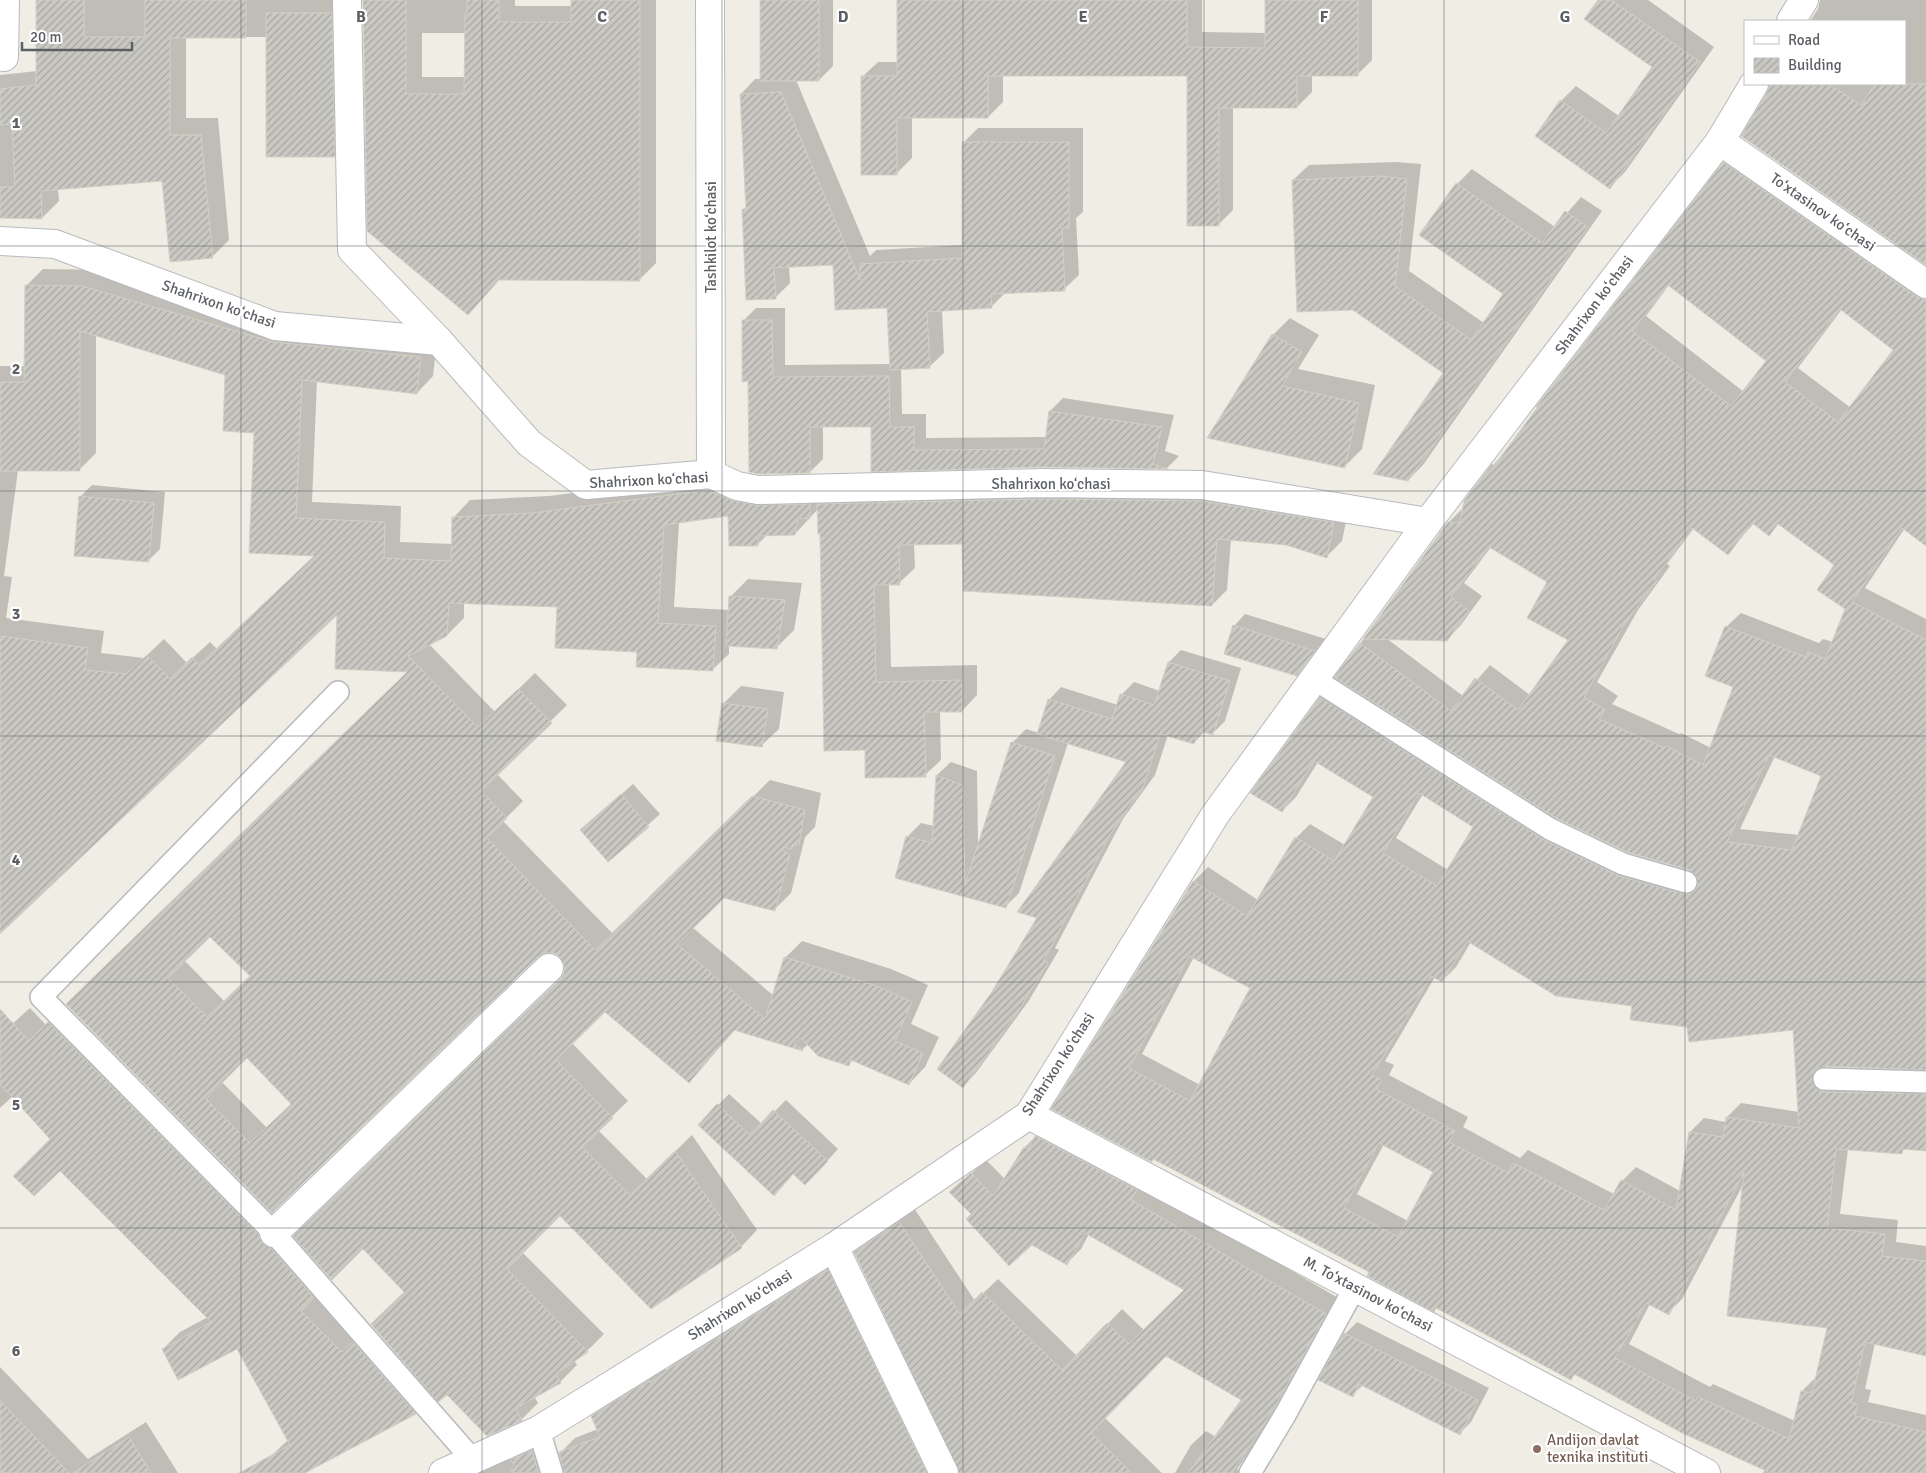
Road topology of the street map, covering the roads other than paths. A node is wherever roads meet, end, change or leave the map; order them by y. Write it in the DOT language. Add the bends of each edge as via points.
graph roads {
  1 [pos="5,0"];
  2 [pos="347,0"];
  3 [pos="710,0"];
  4 [pos="1804,0"];
  5 [pos="1792,20"];
  6 [pos="4,57"];
  7 [pos="1753,85"];
  8 [pos="1720,141"];
  9 [pos="0,241"];
  10 [pos="1926,284"];
  11 [pos="438,341"];
  12 [pos="711,474"];
  13 [pos="1428,522"];
  14 [pos="1314,679"];
  15 [pos="338,692"];
  16 [pos="1686,882"];
  17 [pos="549,968"];
  18 [pos="1824,1079"];
  19 [pos="1926,1082"];
  20 [pos="1029,1115"];
  21 [pos="274,1233"];
  22 [pos="834,1247"];
  23 [pos="1355,1287"];
  24 [pos="539,1430"];
  25 [pos="472,1459"];
  26 [pos="443,1473"];
  27 [pos="552,1473"];
  28 [pos="944,1473"];
  29 [pos="1250,1473"];
  30 [pos="1706,1473"];
  1 -- 6 [label="street"];
  2 -- 11 [label="street" via="352,250"];
  3 -- 12 [label="street, Tashkilot koʻchasi"];
  4 -- 5 [label="street"];
  7 -- 8 [label="street, Shahrixon koʻchasi"];
  8 -- 10 [label="street, Toʻxtasinov koʻchasi"];
  8 -- 13 [label="street, Shahrixon koʻchasi"];
  9 -- 11 [label="street, Shahrixon koʻchasi" via="55,244 275,326"];
  11 -- 12 [label="street, Shahrixon koʻchasi" via="529,443 586,485"];
  12 -- 13 [label="street, Shahrixon koʻchasi" via="737,486 758,490 1043,483 1202,485"];
  13 -- 14 [label="street, Shahrixon koʻchasi"];
  14 -- 16 [label="lane" via="1550,829 1622,864"];
  14 -- 20 [label="street, Shahrixon koʻchasi" via="1215,815"];
  15 -- 21 [label="lane" via="41,997"];
  17 -- 21 [label="street"];
  18 -- 19 [label="lane"];
  20 -- 22 [label="street, Shahrixon koʻchasi"];
  20 -- 23 [label="street, M. Toʻxtasinov koʻchasi"];
  21 -- 25 [label="lane"];
  22 -- 24 [label="street, Shahrixon koʻchasi"];
  22 -- 28 [label="street"];
  23 -- 29 [label="lane"];
  23 -- 30 [label="street, M. Toʻxtasinov koʻchasi"];
  24 -- 25 [label="street, Shahrixon koʻchasi"];
  24 -- 27 [label="lane"];
  25 -- 26 [label="street, Shahrixon koʻchasi"];
}
